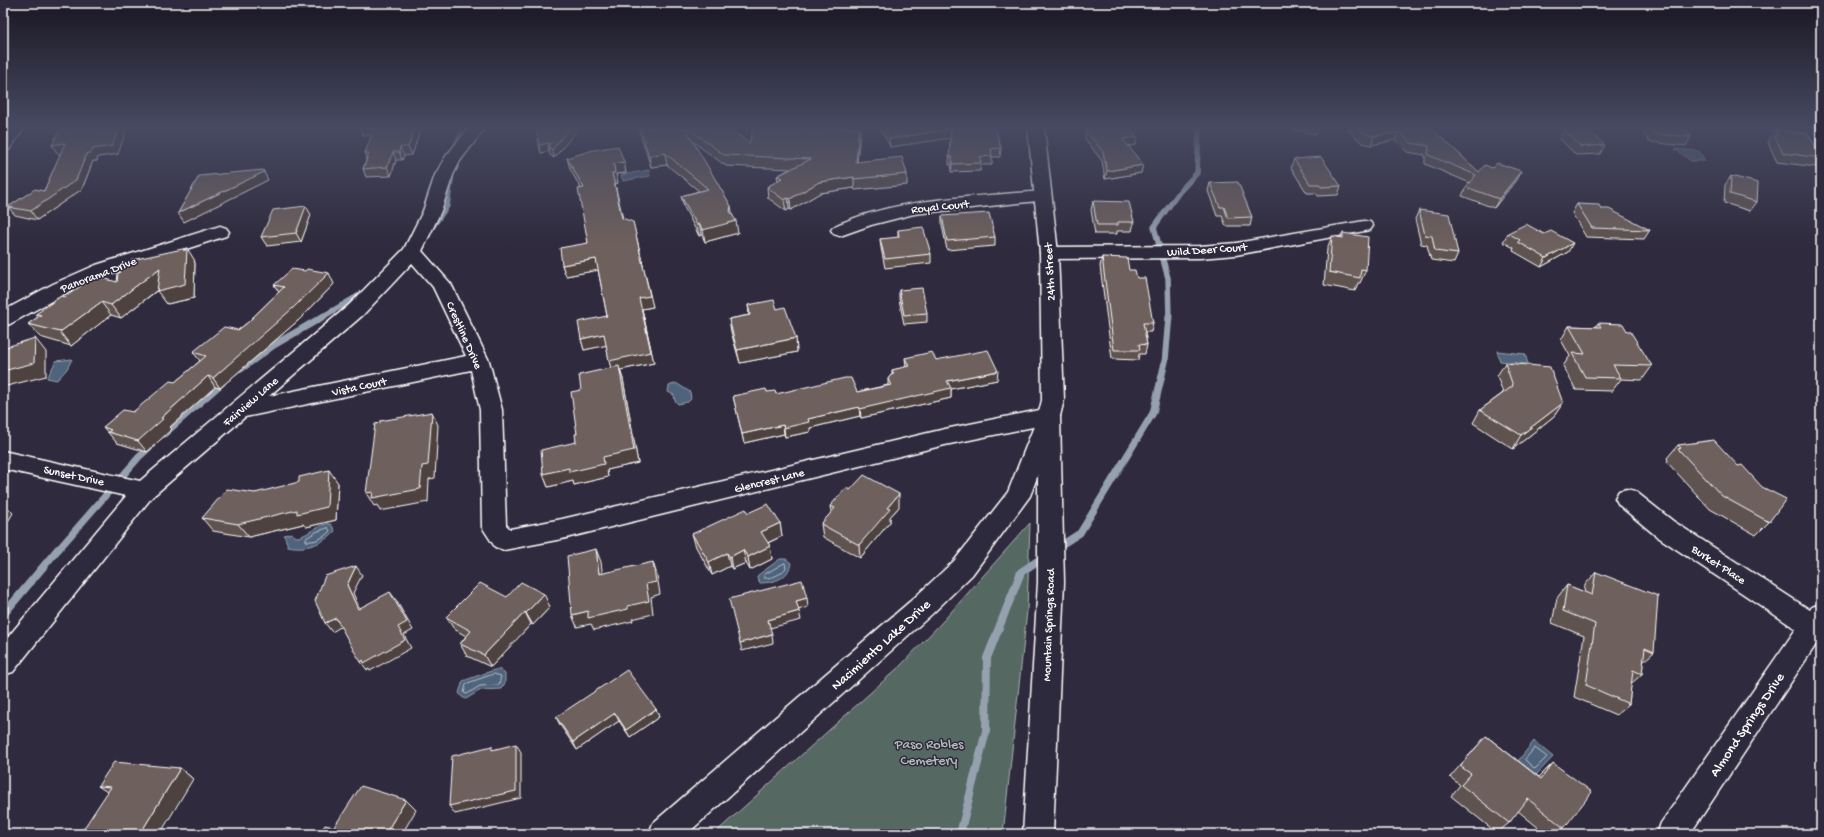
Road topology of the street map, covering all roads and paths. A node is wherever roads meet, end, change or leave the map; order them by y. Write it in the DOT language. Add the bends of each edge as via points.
graph roads {
  1 [pos="448,167"];
  2 [pos="1039,167"];
  3 [pos="1042,196"];
  4 [pos="1364,226"];
  5 [pos="840,230"];
  6 [pos="220,232"];
  7 [pos="412,252"];
  8 [pos="1049,253"];
  9 [pos="3,319"];
  10 [pos="479,361"];
  11 [pos="239,411"];
  12 [pos="1049,416"];
  13 [pos="3,460"];
  14 [pos="144,491"];
  15 [pos="1627,498"];
  16 [pos="494,527"];
  17 [pos="1817,620"];
  18 [pos="3,663"];
  19 [pos="664,834"];
  20 [pos="1038,834"];
  21 [pos="1672,834"];
  1 -- 7 [label="street, Fairview Lane" via="432,211"];
  2 -- 3 [label="street, 24th Street"];
  3 -- 5 [label="street, Royal Court" via="914,208 888,213"];
  3 -- 8 [label="street, 24th Street"];
  4 -- 8 [label="street, Wild Deer Court" via="1236,250"];
  6 -- 9 [label="street, Panorama Drive" via="92,274"];
  7 -- 10 [label="street, Crestline Drive" via="441,284"];
  7 -- 11 [label="street, Fairview Lane" via="356,310"];
  8 -- 12 [label="street, 24th Street" via="1053,400"];
  10 -- 11 [label="street, Vista Court"];
  10 -- 16 [label="street, Crestline Drive" via="491,410"];
  11 -- 14 [label="street, Fairview Lane"];
  12 -- 16 [label="street, Glencrest Lane" via="945,437 525,537 504,540"];
  12 -- 19 [label="street, Nacimiento Lake Drive" via="1018,496 963,568"];
  12 -- 20 [label="street, Mountain Springs Road" via="1051,582"];
  13 -- 14 [label="street, Sunset Drive"];
  14 -- 18 [label="street, Fairview Lane"];
  15 -- 17 [label="street, Burket Place" via="1664,528"];
  17 -- 21 [label="street, Almond Springs Drive"];
}
